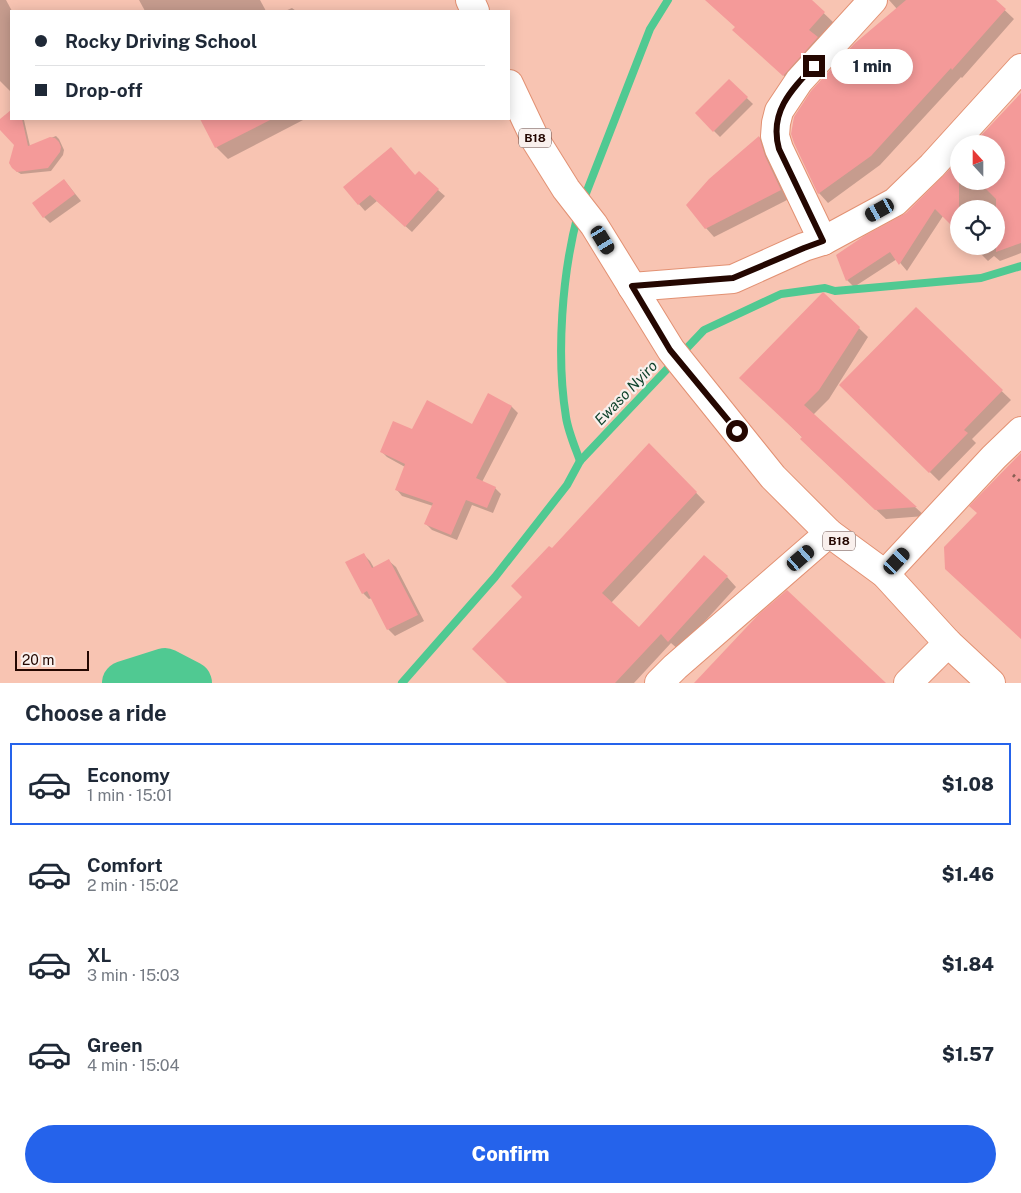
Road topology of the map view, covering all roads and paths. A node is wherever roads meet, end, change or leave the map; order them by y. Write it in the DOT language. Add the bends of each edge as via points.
graph roads {
  1 [pos="873,0"];
  2 [pos="1021,68"];
  3 [pos="510,86"];
  4 [pos="823,241"];
  5 [pos="632,286"];
  6 [pos="1021,431"];
  7 [pos="829,533"];
  8 [pos="885,574"];
  9 [pos="948,643"];
  10 [pos="659,683"];
  11 [pos="908,683"];
  12 [pos="992,683"];
  1 -- 4 [label="main road" via="799,81 776,122 779,149"];
  2 -- 4 [label="main road" via="932,166 894,202"];
  3 -- 5 [label="main road, B18" via="536,141"];
  4 -- 5 [label="main road" via="733,278"];
  5 -- 7 [label="main road, B18" via="670,350 774,477"];
  6 -- 8 [label="main road"];
  7 -- 8 [label="main road, B18"];
  7 -- 10 [label="main road"];
  8 -- 9 [label="main road, B18"];
  9 -- 11 [label="main road"];
  9 -- 12 [label="main road, B18"];
}
